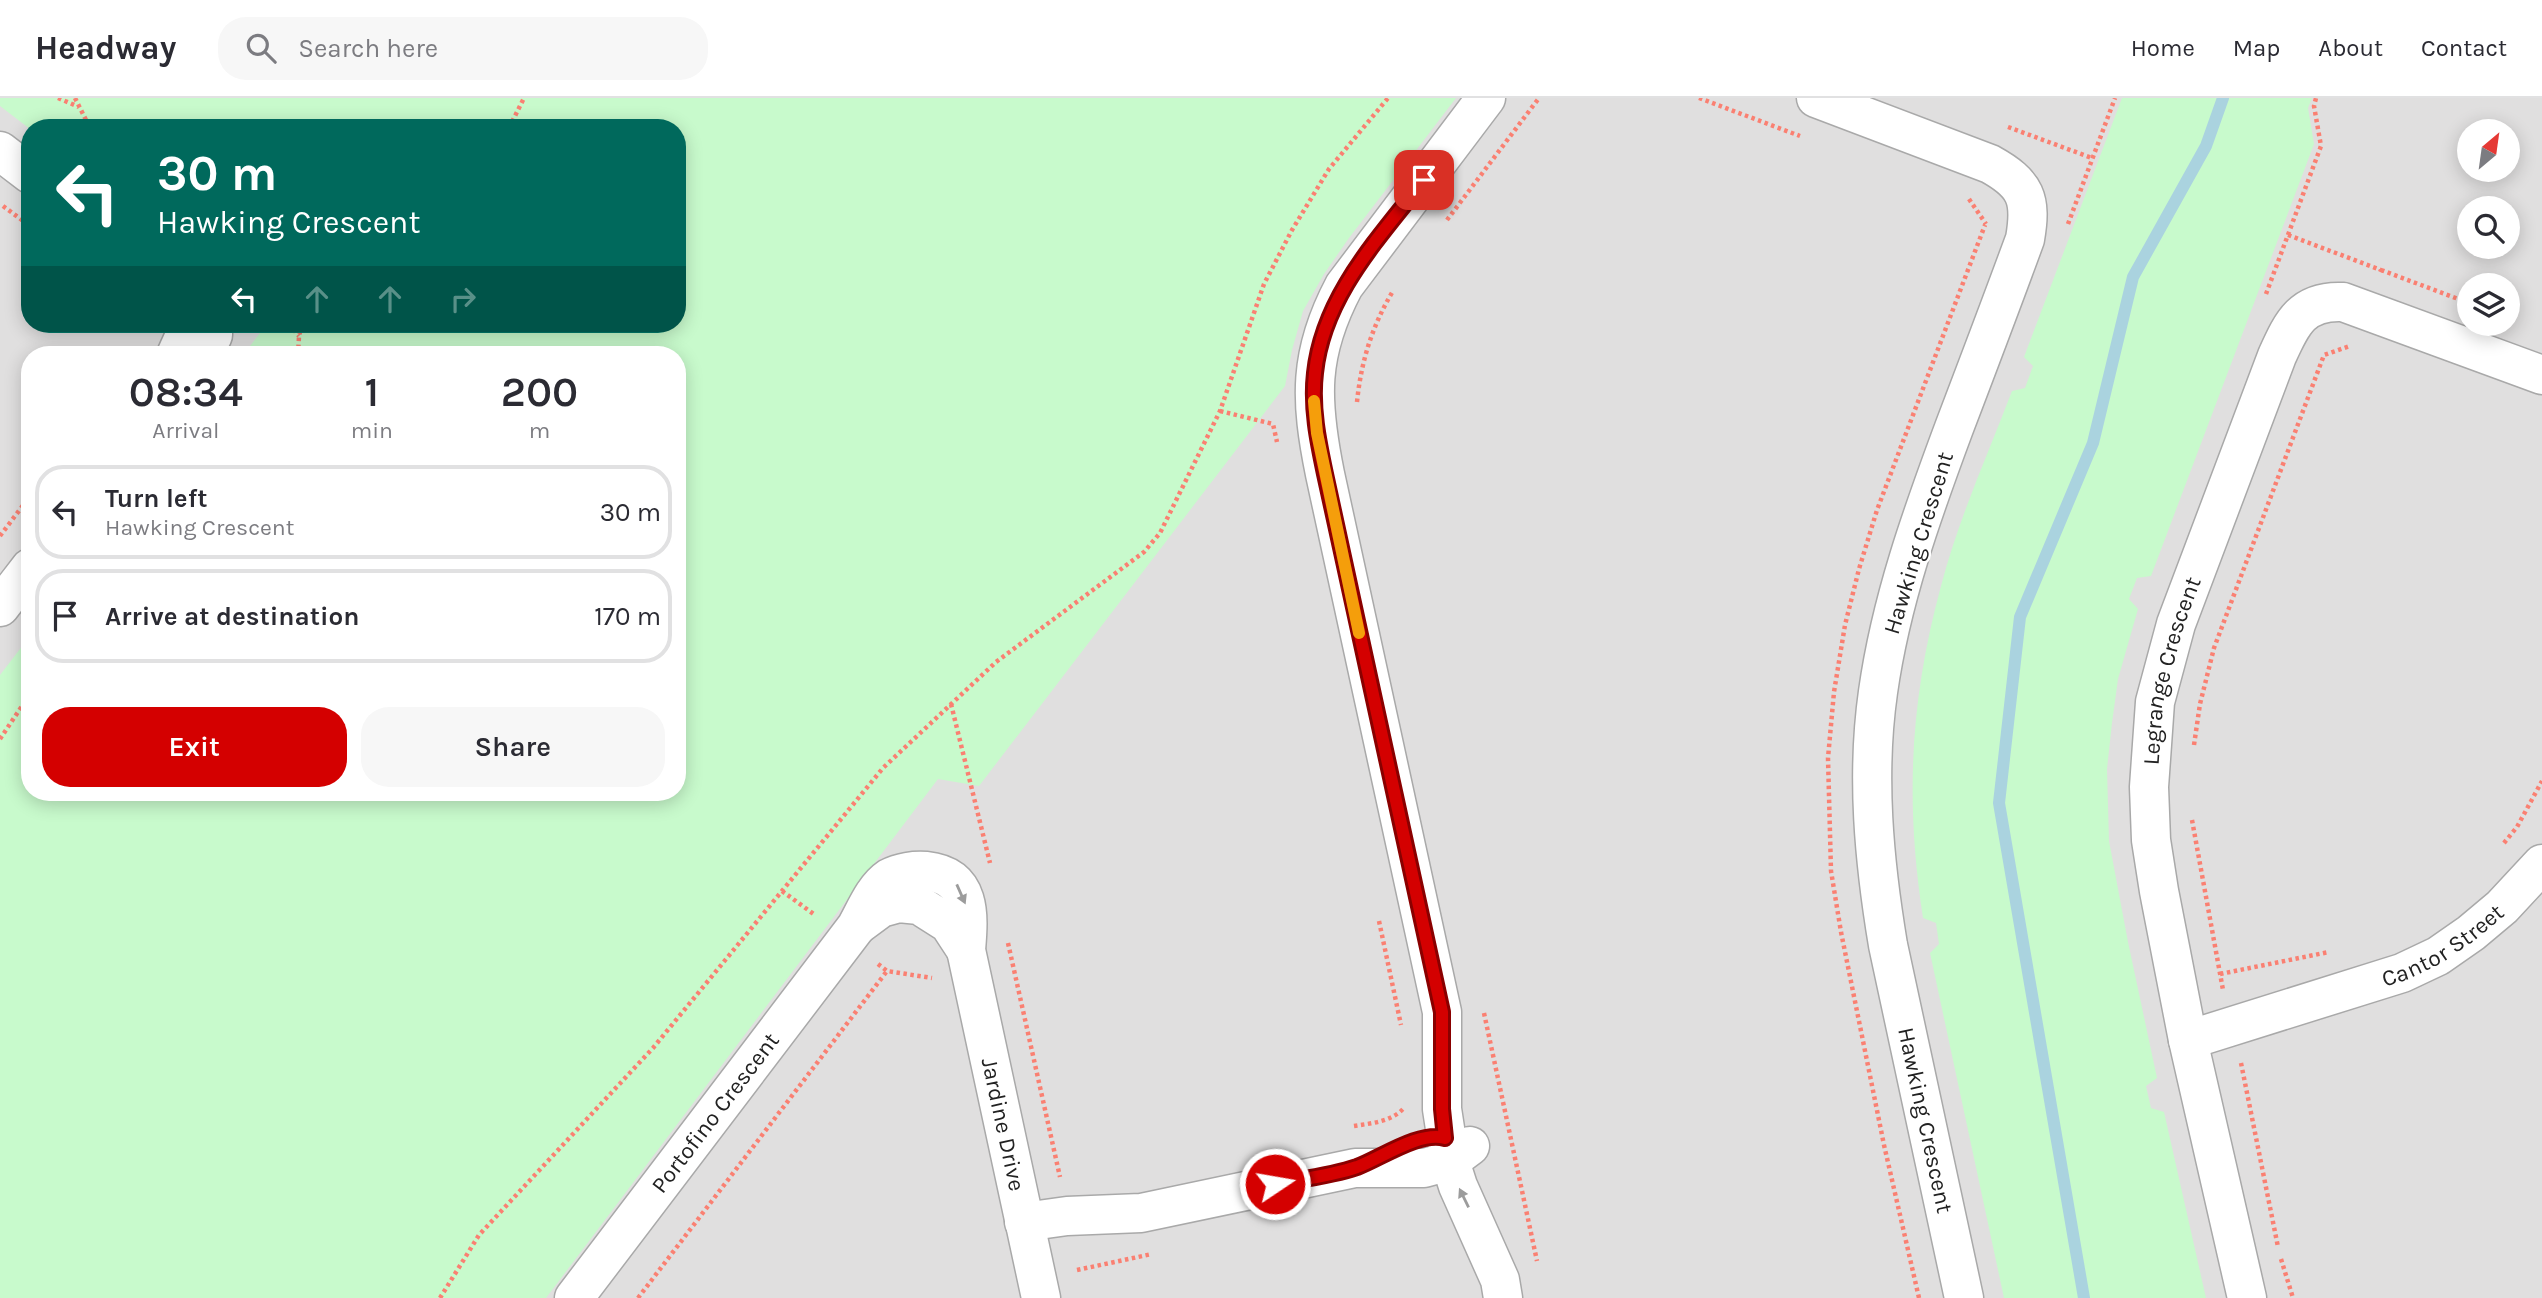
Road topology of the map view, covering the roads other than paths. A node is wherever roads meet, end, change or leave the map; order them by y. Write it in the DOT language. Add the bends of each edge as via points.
graph roads {
  1 [pos="1486,98"];
  2 [pos="1816,98"];
  3 [pos="0,151"];
  4 [pos="21,167"];
  5 [pos="2542,376"];
  6 [pos="21,580"];
  7 [pos="0,607"];
  8 [pos="2542,864"];
  9 [pos="916,887"];
  10 [pos="2186,1025"];
  11 [pos="1455,1148"];
  12 [pos="1028,1236"];
  13 [pos="1501,1289"];
  14 [pos="574,1298"];
  15 [pos="1041,1298"];
  16 [pos="1964,1298"];
  17 [pos="2247,1298"];
  1 -- 11 [label="street" via="1344,286 1320,342 1315,373 1317,433 1325,474 1442,1012 1468,1073 1467,1116"];
  2 -- 16 [label="street, Hawking Crescent" via="1990,164 2014,178 2028,201 2025,239 1899,587 1874,736 1872,789 1879,894"];
  3 -- 4 [label="street"];
  5 -- 10 [label="street, Legrange Crescent" via="2343,302 2321,303 2302,313 2286,336 2181,611 2155,702 2150,814 2159,891"];
  6 -- 7 [label="street"];
  8 -- 10 [label="street, Cantor Street" via="2471,933 2402,973 2324,996 2226,1002"];
  9 -- 12 [label="street, Jardine Drive" via="966,950"];
  9 -- 14 [label="street, Portofino Crescent" via="851,933"];
  10 -- 17 [label="street, Legrange Crescent"];
  11 -- 12 [label="street" via="1424,1168 1356,1168 1141,1213 1072,1242"];
  11 -- 13 [label="street" via="1496,1206 1501,1229"];
  12 -- 15 [label="street, Jardine Drive"];
}
